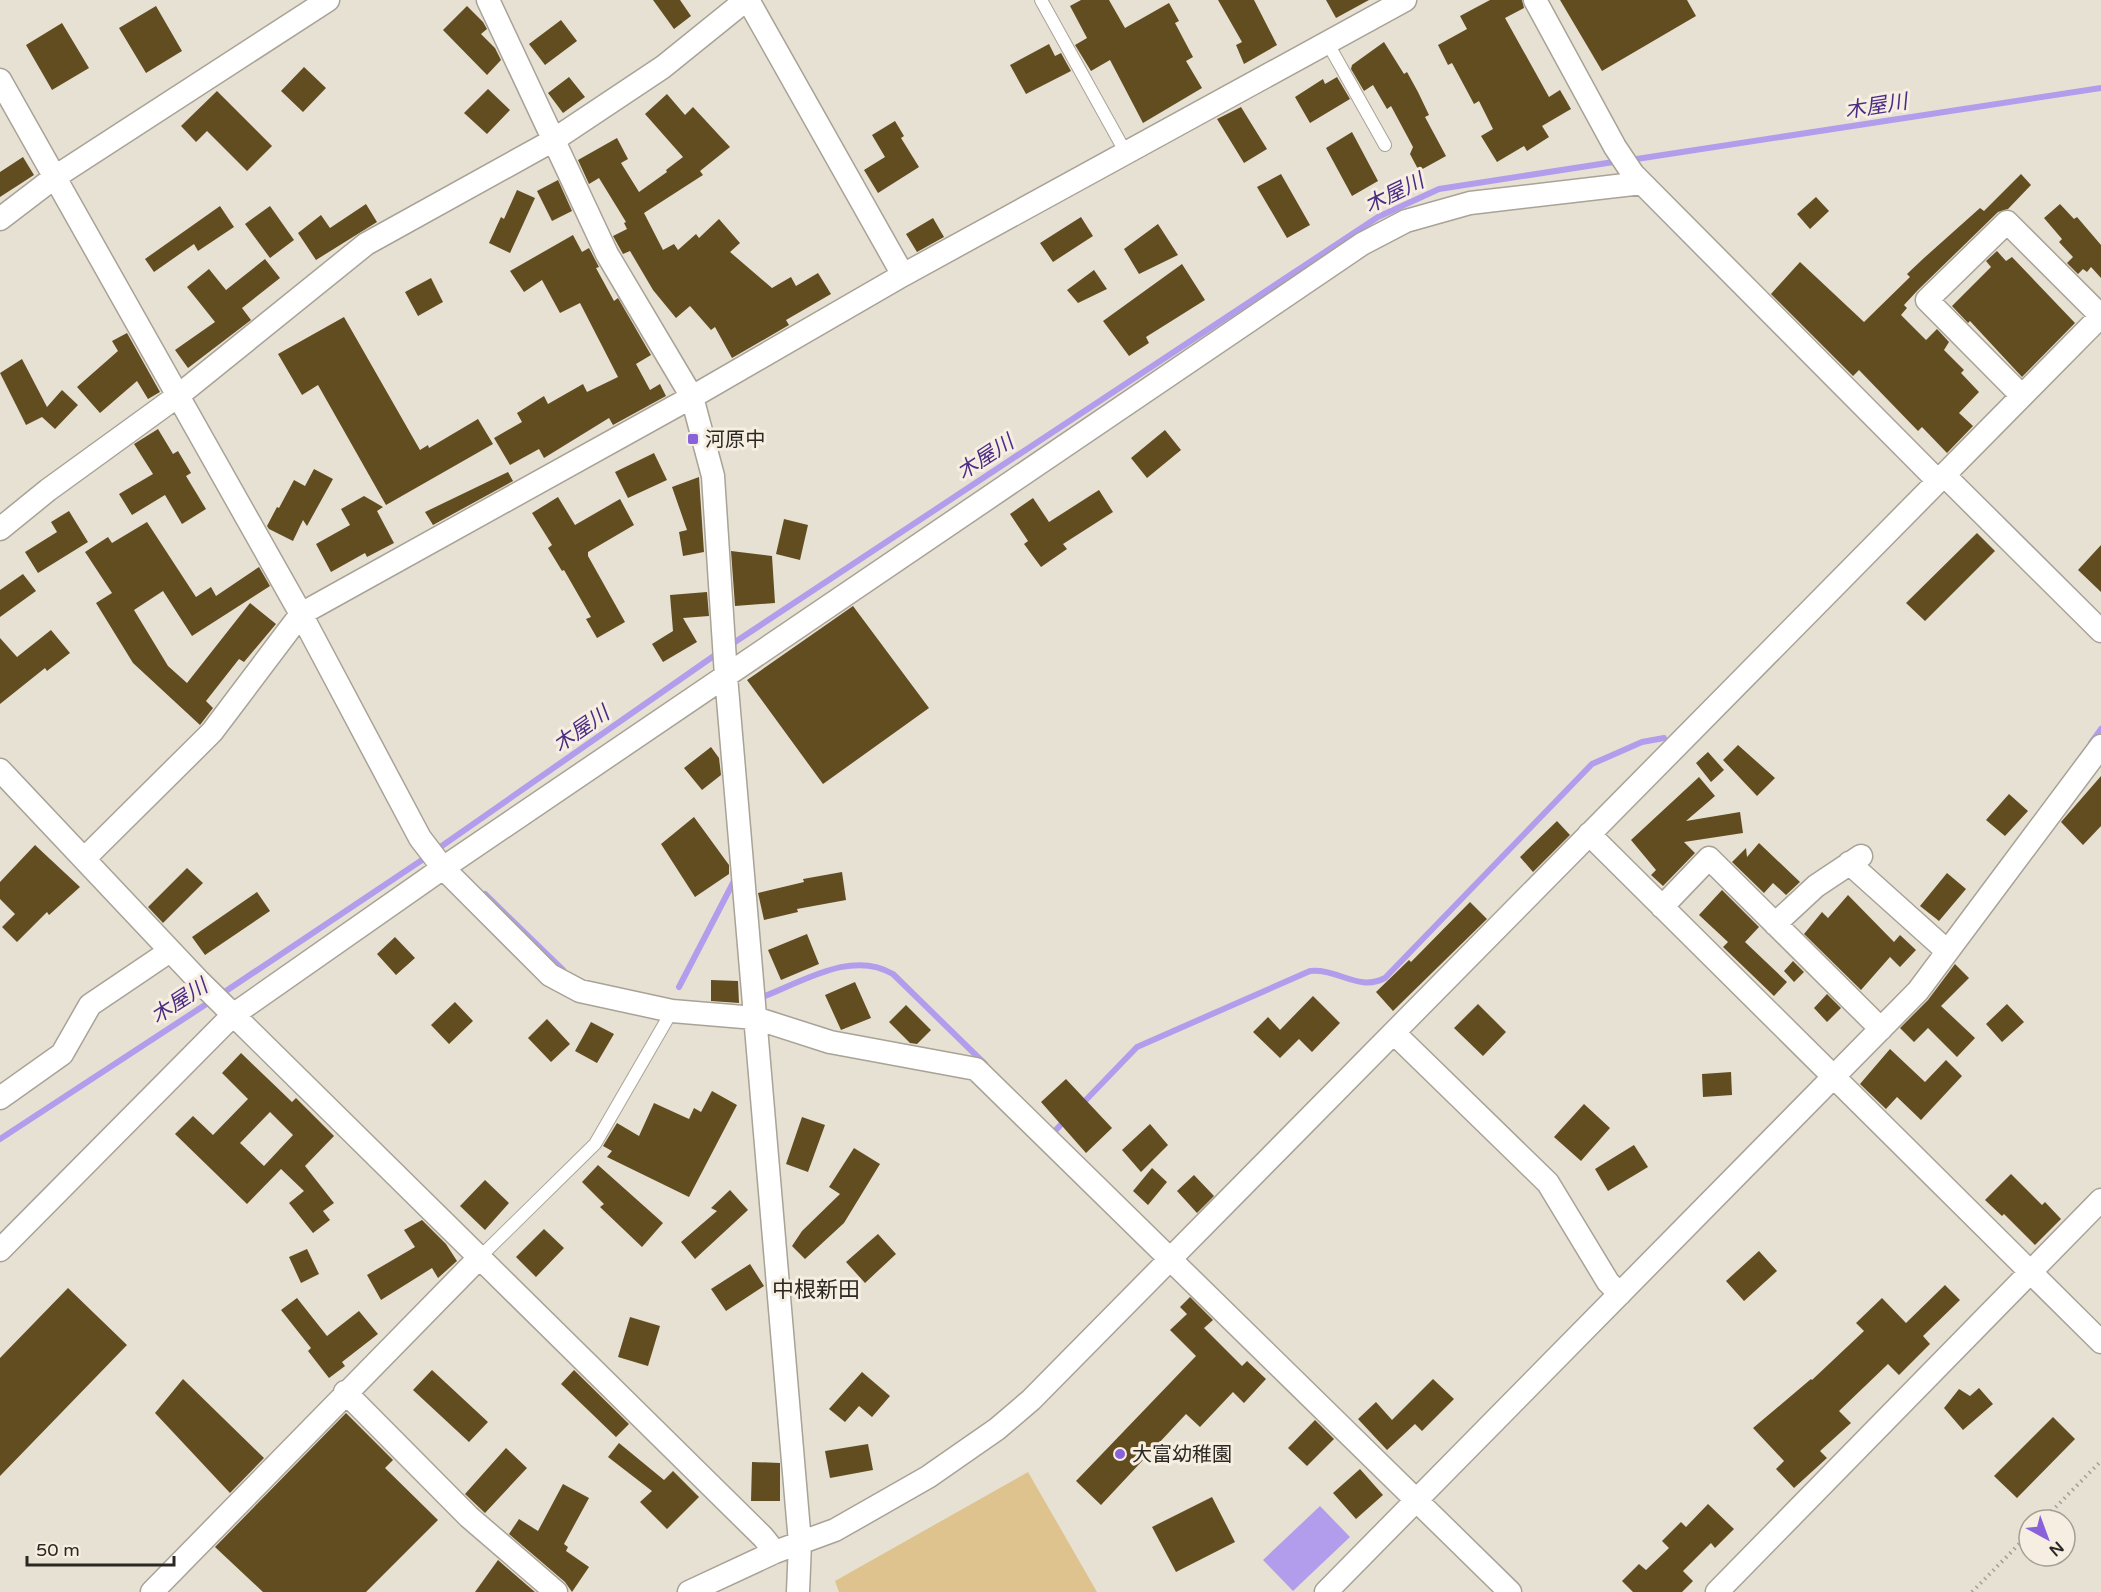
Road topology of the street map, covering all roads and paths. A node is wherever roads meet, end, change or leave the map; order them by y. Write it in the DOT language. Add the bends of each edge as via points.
graph roads {
  1 [pos="328,0"];
  2 [pos="488,0"];
  3 [pos="747,0"];
  4 [pos="1041,0"];
  5 [pos="1405,0"];
  6 [pos="1535,0"];
  7 [pos="1327,42"];
  8 [pos="0,80"];
  9 [pos="552,141"];
  10 [pos="1385,145"];
  11 [pos="1126,153"];
  12 [pos="54,177"];
  13 [pos="1637,178"];
  14 [pos="0,219"];
  15 [pos="903,275"];
  16 [pos="2101,316"];
  17 [pos="179,395"];
  18 [pos="2022,396"];
  19 [pos="692,397"];
  20 [pos="1941,478"];
  21 [pos="0,529"];
  22 [pos="301,614"];
  23 [pos="2101,631"];
  24 [pos="726,676"];
  25 [pos="2101,746"];
  26 [pos="0,770"];
  27 [pos="1589,834"];
  28 [pos="84,859"];
  29 [pos="443,868"];
  30 [pos="1662,907"];
  31 [pos="1775,924"];
  32 [pos="1942,947"];
  33 [pos="171,951"];
  34 [pos="672,1011"];
  35 [pos="232,1015"];
  36 [pos="754,1018"];
  37 [pos="1876,1024"];
  38 [pos="1394,1033"];
  39 [pos="1829,1072"];
  40 [pos="0,1098"];
  41 [pos="2101,1200"];
  42 [pos="0,1251"];
  43 [pos="481,1256"];
  44 [pos="1172,1260"];
  45 [pos="2030,1272"];
  46 [pos="1615,1289"];
  47 [pos="2101,1342"];
  48 [pos="345,1392"];
  49 [pos="2101,1461"];
  50 [pos="1417,1500"];
  51 [pos="2055,1508"];
  52 [pos="800,1542"];
  53 [pos="2017,1546"];
  54 [pos="775,1552"];
  55 [pos="152,1592"];
  56 [pos="556,1592"];
  57 [pos="689,1592"];
  58 [pos="798,1592"];
  59 [pos="1326,1592"];
  60 [pos="1510,1592"];
  61 [pos="1717,1592"];
  62 [pos="1972,1592"];
  1 -- 12 [label="street"];
  2 -- 9 [label="street"];
  3 -- 9 [label="street" via="663,67"];
  3 -- 15 [label="street"];
  4 -- 11 [label="lane"];
  5 -- 7 [label="street"];
  6 -- 13 [label="street" via="1615,147"];
  7 -- 10 [label="lane"];
  7 -- 11 [label="street"];
  8 -- 12 [label="street"];
  9 -- 17 [label="street" via="366,244"];
  9 -- 19 [label="street" via="607,254"];
  11 -- 15 [label="street"];
  12 -- 14 [label="street"];
  12 -- 17 [label="street"];
  13 -- 20 [label="street"];
  13 -- 24 [label="street" via="1470,203 1406,222 1362,244"];
  15 -- 19 [label="street"];
  16 -- 18 [label="street"];
  16 -- 18 [label="street" via="2007,222 1927,300"];
  17 -- 21 [label="street"];
  17 -- 22 [label="street"];
  18 -- 20 [label="street"];
  19 -- 22 [label="street"];
  19 -- 24 [label="street" via="713,476"];
  20 -- 23 [label="street"];
  20 -- 27 [label="street"];
  22 -- 28 [label="street" via="212,732"];
  22 -- 29 [label="street" via="420,838"];
  24 -- 29 [label="street"];
  24 -- 36 [label="street"];
  25 -- 32 [label="street"];
  26 -- 28 [label="street"];
  27 -- 30 [label="street"];
  27 -- 38 [label="street"];
  28 -- 33 [label="street"];
  29 -- 34 [label="street" via="550,975 580,991"];
  29 -- 35 [label="street"];
  30 -- 31 [label="street" via="1709,858"];
  30 -- 39 [label="street"];
  31 -- 32 [label="street" via="1816,886 1856,858"];
  31 -- 37 [label="street"];
  32 -- 37 [label="street" via="1918,991"];
  33 -- 35 [label="street"];
  33 -- 40 [label="street" via="90,1005 62,1054"];
  34 -- 36 [label="street"];
  34 -- 43 [label="lane" via="595,1143"];
  35 -- 42 [label="street"];
  35 -- 43 [label="street"];
  36 -- 44 [label="street" via="830,1042 976,1069"];
  36 -- 52 [label="street"];
  37 -- 39 [label="street"];
  38 -- 44 [label="street"];
  38 -- 46 [label="street" via="1548,1183"];
  39 -- 45 [label="street"];
  39 -- 46 [label="street"];
  41 -- 45 [label="street"];
  43 -- 48 [label="street"];
  43 -- 54 [label="street"];
  44 -- 50 [label="street"];
  44 -- 52 [label="street" via="997,1429 907,1489 835,1530"];
  45 -- 47 [label="street"];
  45 -- 61 [label="street"];
  46 -- 50 [label="street"];
  48 -- 55 [label="street"];
  48 -- 56 [label="street" via="469,1517"];
  49 -- 51 [label="path"];
  50 -- 59 [label="street"];
  50 -- 60 [label="street"];
  52 -- 54 [label="street"];
  52 -- 58 [label="street"];
  53 -- 62 [label="path"];
  54 -- 57 [label="street"];
}
